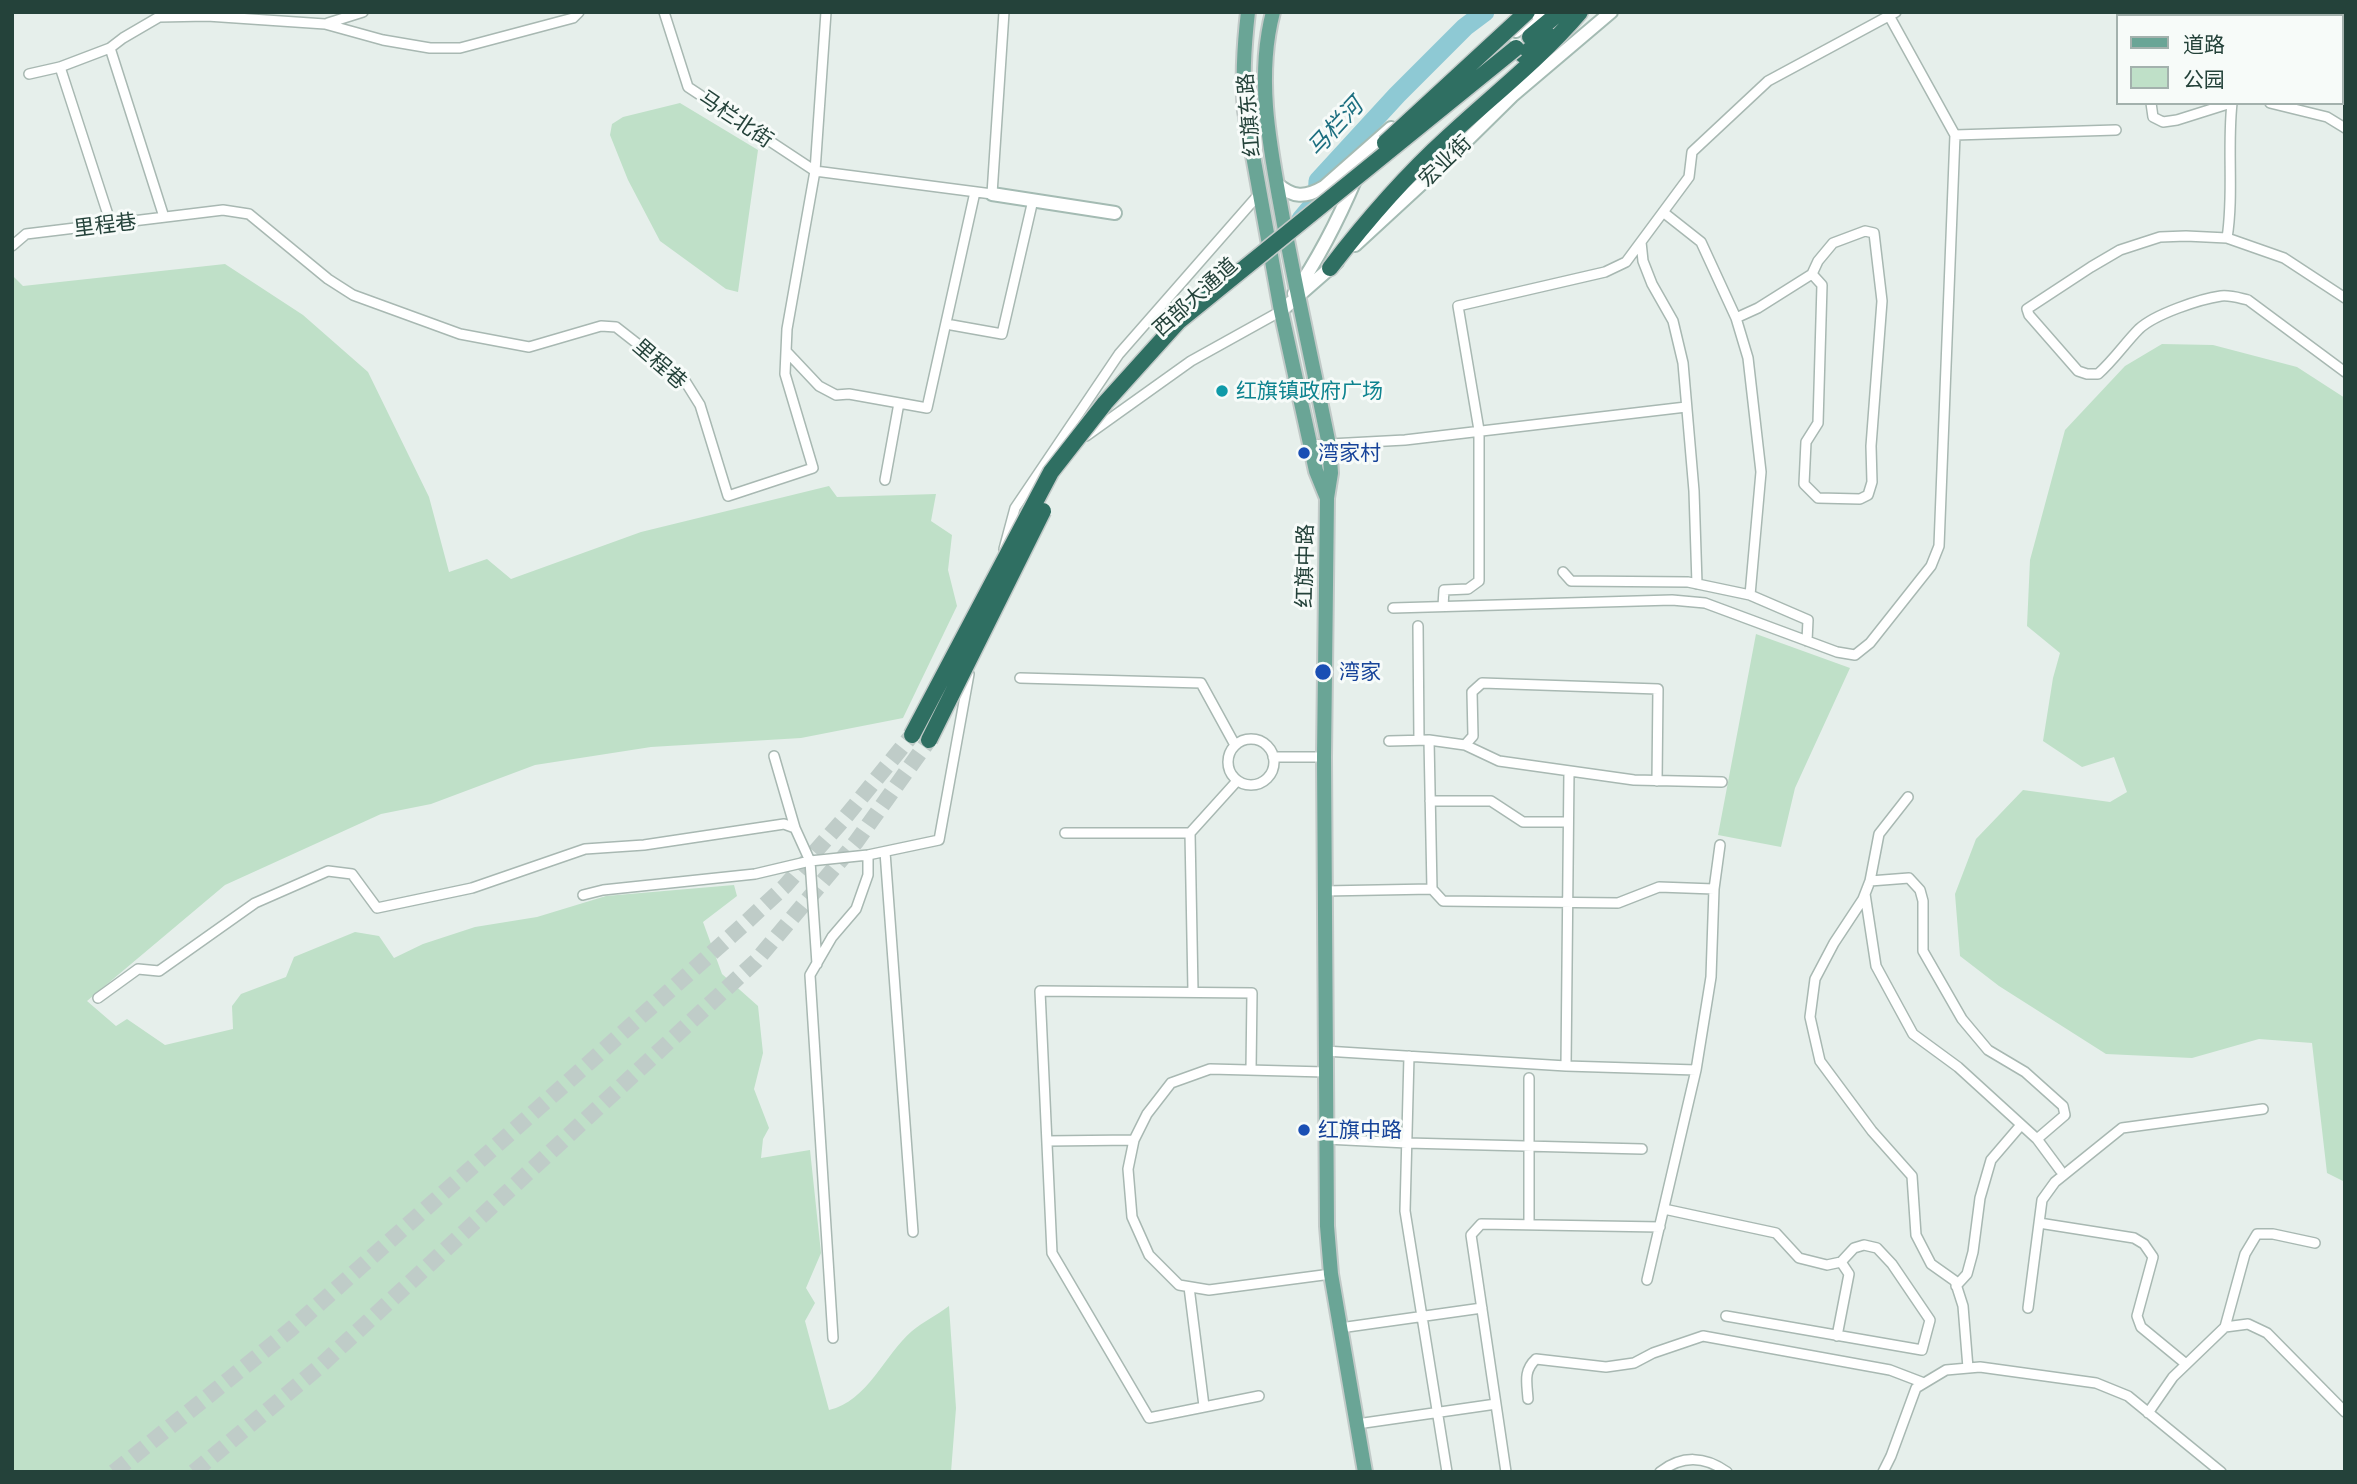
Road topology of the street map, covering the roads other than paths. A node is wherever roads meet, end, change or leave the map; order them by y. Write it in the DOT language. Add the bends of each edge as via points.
graph roads {
  1 [pos="363,12"];
  2 [pos="579,12"];
  3 [pos="664,12"];
  4 [pos="825,12"];
  5 [pos="1004,12"];
  6 [pos="1248,12"];
  7 [pos="1273,12"];
  8 [pos="1527,12"];
  9 [pos="1541,12"];
  10 [pos="1560,12"];
  11 [pos="1578,12"];
  12 [pos="1611,12"];
  13 [pos="1891,14"];
  14 [pos="325,24"];
  15 [pos="110,48"];
  16 [pos="61,67"];
  17 [pos="29,74"];
  18 [pos="2151,105"];
  19 [pos="2225,105"];
  20 [pos="2231,105"];
  21 [pos="2278,105"];
  22 [pos="2345,128"];
  23 [pos="2116,130"];
  24 [pos="1955,135"];
  25 [pos="1371,146"];
  26 [pos="1362,165"];
  27 [pos="814,171"];
  28 [pos="1276,183"];
  29 [pos="975,192"];
  30 [pos="992,194"];
  31 [pos="1260,198"];
  32 [pos="1032,200"];
  33 [pos="1663,212"];
  34 [pos="1115,213"];
  35 [pos="164,218"];
  36 [pos="111,224"];
  37 [pos="2227,238"];
  38 [pos="1641,242"];
  39 [pos="12,246"];
  40 [pos="1330,268"];
  41 [pos="1812,274"];
  42 [pos="1296,290"];
  43 [pos="1278,294"];
  44 [pos="2345,298"];
  45 [pos="1281,311"];
  46 [pos="1735,318"];
  47 [pos="946,324"];
  48 [pos="786,351"];
  49 [pos="2345,372"];
  50 [pos="900,403"];
  51 [pos="1686,407"];
  52 [pos="1479,430"];
  53 [pos="1311,445"];
  54 [pos="1329,445"];
  55 [pos="1045,465"];
  56 [pos="885,480"];
  57 [pos="1327,498"];
  58 [pos="1563,572"];
  59 [pos="1697,584"];
  60 [pos="1750,595"];
  61 [pos="1443,606"];
  62 [pos="1393,608"];
  63 [pos="1418,626"];
  64 [pos="1807,641"];
  65 [pos="1020,678"];
  66 [pos="912,735"];
  67 [pos="929,740"];
  68 [pos="1419,740"];
  69 [pos="1429,740"];
  70 [pos="1389,741"];
  71 [pos="1236,745"];
  72 [pos="1465,745"];
  73 [pos="774,755"];
  74 [pos="1273,757"];
  75 [pos="1324,757"];
  76 [pos="1569,771"];
  77 [pos="1237,781"];
  78 [pos="1657,781"];
  79 [pos="1722,782"];
  80 [pos="1908,797"];
  81 [pos="1430,801"];
  82 [pos="1568,822"];
  83 [pos="795,828"];
  84 [pos="1065,833"];
  85 [pos="1191,833"];
  86 [pos="1720,845"];
  87 [pos="885,852"];
  88 [pos="868,855"];
  89 [pos="810,861"];
  90 [pos="1870,881"];
  91 [pos="1432,889"];
  92 [pos="1714,889"];
  93 [pos="1324,891"];
  94 [pos="1865,893"];
  95 [pos="583,895"];
  96 [pos="1567,903"];
  97 [pos="817,964"];
  98 [pos="1193,992"];
  99 [pos="98,998"];
  100 [pos="1325,1051"];
  101 [pos="1409,1056"];
  102 [pos="1566,1066"];
  103 [pos="1251,1070"];
  104 [pos="1696,1070"];
  105 [pos="1325,1072"];
  106 [pos="1529,1078"];
  107 [pos="2263,1109"];
  108 [pos="2021,1125"];
  109 [pos="1326,1139"];
  110 [pos="2037,1139"];
  111 [pos="1134,1140"];
  112 [pos="1047,1141"];
  113 [pos="1407,1143"];
  114 [pos="1529,1146"];
  115 [pos="1642,1149"];
  116 [pos="2060,1170"];
  117 [pos="1664,1209"];
  118 [pos="2039,1223"];
  119 [pos="1529,1224"];
  120 [pos="1660,1227"];
  121 [pos="913,1232"];
  122 [pos="2315,1243"];
  123 [pos="1840,1262"];
  124 [pos="1331,1274"];
  125 [pos="1647,1280"];
  126 [pos="1956,1286"];
  127 [pos="1189,1287"];
  128 [pos="1482,1308"];
  129 [pos="2028,1308"];
  130 [pos="1422,1316"];
  131 [pos="1726,1316"];
  132 [pos="2225,1327"];
  133 [pos="1340,1328"];
  134 [pos="1837,1336"];
  135 [pos="833,1338"];
  136 [pos="2186,1364"];
  137 [pos="1968,1368"];
  138 [pos="1924,1383"];
  139 [pos="1259,1396"];
  140 [pos="1528,1399"];
  141 [pos="1496,1404"];
  142 [pos="1204,1406"];
  143 [pos="1438,1411"];
  144 [pos="2345,1412"];
  145 [pos="2148,1413"];
  146 [pos="1357,1424"];
  147 [pos="1365,1472"];
  148 [pos="1447,1472"];
  149 [pos="1506,1472"];
  150 [pos="1660,1472"];
  151 [pos="1727,1472"];
  152 [pos="1883,1472"];
  153 [pos="2221,1472"];
  1 -- 14 [label="street"];
  2 -- 14 [label="street" via="573,18 460,48 383,40"];
  3 -- 27 [label="street, 马栏北街" via="688,87"];
  4 -- 27 [label="street, 里程巷"];
  5 -- 30 [label="street"];
  6 -- 31 [label="main road, 红旗东路" via="1243,83"];
  7 -- 28 [label="main road, 红旗东路" via="1264,80"];
  8 -- 26 [label="highway, bridge"];
  9 -- 25 [label="main road" via="1425,97"];
  10 -- 66 [label="highway, 西部大通道, bridge" via="1179,321 1051,472"];
  11 -- 40 [label="highway" via="1556,40 1396,188"];
  11 -- 67 [label="highway, 西部大通道, bridge" via="1186,328 1112,410 1059,478"];
  12 -- 40 [label="main road, 宏业街" via="1512,96"];
  13 -- 24 [label="street"];
  13 -- 33 [label="street" via="1768,81 1692,152 1689,177"];
  14 -- 15 [label="street" via="159,17"];
  15 -- 16 [label="street"];
  15 -- 35 [label="street"];
  16 -- 17 [label="street"];
  16 -- 36 [label="street"];
  18 -- 19 [label="street" via="2153,117 2162,122"];
  20 -- 37 [label="street"];
  21 -- 22 [label="street" via="2327,117"];
  23 -- 24 [label="street"];
  24 -- 64 [label="street" via="1939,546 1931,566 1870,643 1855,655"];
  25 -- 26 [label="main road"];
  25 -- 28 [label="main road" via="1324,187 1304,197"];
  26 -- 42 [label="main road, bridge" via="1332,230"];
  27 -- 29 [label="street"];
  27 -- 48 [label="street, 里程巷"];
  28 -- 42 [label="main road, 红旗东路"];
  29 -- 30 [label="street"];
  29 -- 47 [label="street"];
  30 -- 32 [label="main road"];
  31 -- 43 [label="main road, 红旗东路"];
  31 -- 55 [label="street" via="1119,355"];
  32 -- 34 [label="main road"];
  32 -- 47 [label="street" via="1003,334"];
  33 -- 38 [label="street"];
  33 -- 46 [label="street" via="1702,243"];
  35 -- 36 [label="street, 里程巷"];
  35 -- 48 [label="street, 里程巷" via="223,210 249,214 353,295 460,334 529,347 601,326 615,327 685,381 700,405 728,496 813,468 785,374"];
  36 -- 39 [label="street, 里程巷" via="26,234"];
  37 -- 44 [label="street" via="2284,258"];
  37 -- 49 [label="street" via="2160,237 2120,250 2027,309 2029,315 2078,371 2098,374 2148,323 2220,296 2234,296 2248,300"];
  38 -- 51 [label="street" via="1652,284 1673,321 1683,363"];
  38 -- 52 [label="street" via="1626,262 1605,272 1458,306"];
  40 -- 42 [label="main road, 宏业街"];
  41 -- 41 [label="street" via="1833,243 1865,231 1874,233 1882,301 1872,482 1868,495 1860,499 1818,498 1804,484 1805,442 1818,423 1822,285"];
  41 -- 46 [label="street"];
  42 -- 45 [label="main road, 宏业街"];
  42 -- 54 [label="main road, 红旗中路"];
  43 -- 45 [label="main road, 红旗中路"];
  45 -- 53 [label="main road, 红旗中路"];
  45 -- 55 [label="street" via="1191,361"];
  46 -- 60 [label="street" via="1748,358 1761,472"];
  47 -- 50 [label="street" via="927,408"];
  48 -- 50 [label="street" via="819,386 836,395"];
  50 -- 56 [label="street"];
  51 -- 52 [label="street"];
  51 -- 59 [label="street" via="1695,491"];
  52 -- 54 [label="street"];
  52 -- 61 [label="street" via="1479,581 1468,589 1444,590"];
  53 -- 54 [label="street"];
  53 -- 57 [label="main road, 红旗中路"];
  54 -- 57 [label="main road, 红旗中路"];
  55 -- 87 [label="street" via="1015,508 966,684 939,840"];
  57 -- 75 [label="main road, 红旗中路"];
  58 -- 59 [label="street" via="1571,581"];
  59 -- 60 [label="street"];
  60 -- 64 [label="street" via="1808,620"];
  61 -- 62 [label="street"];
  61 -- 64 [label="street" via="1705,603"];
  63 -- 68 [label="street"];
  65 -- 71 [label="street" via="1202,684"];
  68 -- 69 [label="street"];
  68 -- 70 [label="street"];
  69 -- 72 [label="street"];
  69 -- 81 [label="street"];
  71 -- 74 [label="street" via="1242,740 1258,740"];
  71 -- 77 [label="street" via="1228,763"];
  72 -- 76 [label="street" via="1499,761"];
  72 -- 78 [label="street" via="1473,736 1472,692 1482,683 1658,689"];
  73 -- 83 [label="street"];
  74 -- 75 [label="street"];
  74 -- 77 [label="street" via="1267,779 1252,785"];
  75 -- 93 [label="main road, 红旗中路"];
  76 -- 78 [label="street"];
  76 -- 82 [label="street"];
  77 -- 85 [label="street"];
  78 -- 79 [label="street"];
  80 -- 90 [label="street" via="1879,834"];
  81 -- 82 [label="street" via="1492,801 1523,822"];
  81 -- 91 [label="street"];
  82 -- 96 [label="street"];
  83 -- 89 [label="street"];
  83 -- 99 [label="street" via="784,824 584,849 472,888 377,908 352,874 328,871 255,903 159,971 138,969"];
  84 -- 85 [label="street"];
  85 -- 98 [label="street"];
  86 -- 92 [label="street"];
  87 -- 88 [label="street"];
  87 -- 121 [label="street"];
  88 -- 89 [label="street"];
  88 -- 97 [label="street" via="868,876 856,909"];
  89 -- 95 [label="street" via="755,874"];
  89 -- 97 [label="street"];
  90 -- 94 [label="street"];
  90 -- 110 [label="street" via="1909,878 1920,890 1923,951 1962,1019 1988,1049 2025,1072 2063,1106 2065,1115"];
  91 -- 93 [label="street"];
  91 -- 96 [label="street" via="1443,901"];
  92 -- 96 [label="street" via="1659,887 1618,903"];
  92 -- 104 [label="street" via="1711,976"];
  93 -- 100 [label="main road, 红旗中路"];
  94 -- 108 [label="street" via="1876,967 1913,1034"];
  94 -- 126 [label="street" via="1815,979 1810,1017 1820,1061 1912,1176 1916,1235 1931,1264"];
  96 -- 102 [label="street"];
  97 -- 135 [label="street" via="810,975"];
  98 -- 103 [label="street" via="1252,993"];
  98 -- 112 [label="street" via="1040,991"];
  100 -- 101 [label="street"];
  100 -- 105 [label="main road, 红旗中路"];
  101 -- 102 [label="street"];
  101 -- 113 [label="street"];
  102 -- 104 [label="street"];
  103 -- 105 [label="street"];
  103 -- 111 [label="street" via="1210,1069 1171,1083"];
  104 -- 117 [label="street"];
  105 -- 109 [label="main road, 红旗中路"];
  106 -- 114 [label="street"];
  107 -- 118 [label="street" via="2122,1128 2055,1182 2042,1200"];
  108 -- 110 [label="street"];
  108 -- 126 [label="street" via="1991,1160 1967,1274"];
  109 -- 113 [label="street"];
  109 -- 124 [label="main road, 红旗中路"];
  110 -- 116 [label="street"];
  111 -- 112 [label="street"];
  111 -- 127 [label="street" via="1128,1170 1132,1217 1149,1255 1178,1285"];
  112 -- 142 [label="street" via="1052,1253 1149,1418"];
  113 -- 114 [label="street"];
  113 -- 130 [label="street" via="1405,1211"];
  114 -- 115 [label="street"];
  114 -- 119 [label="street"];
  117 -- 120 [label="street"];
  117 -- 123 [label="street" via="1776,1233 1799,1258 1827,1265"];
  118 -- 129 [label="street"];
  118 -- 136 [label="street" via="2134,1238 2144,1244 2153,1257 2137,1316 2141,1327"];
  119 -- 120 [label="street"];
  119 -- 128 [label="street" via="1481,1224 1471,1235"];
  120 -- 125 [label="street"];
  122 -- 132 [label="street" via="2258,1234 2245,1254"];
  123 -- 134 [label="street" via="1849,1274"];
  123 -- 134 [label="street" via="1854,1248 1877,1248 1930,1320 1922,1350"];
  124 -- 127 [label="street" via="1209,1290"];
  124 -- 133 [label="main road, 红旗中路"];
  126 -- 137 [label="street" via="1963,1306"];
  127 -- 142 [label="street"];
  128 -- 130 [label="street"];
  128 -- 141 [label="street"];
  130 -- 133 [label="street"];
  130 -- 143 [label="street"];
  131 -- 134 [label="street"];
  132 -- 136 [label="street"];
  132 -- 144 [label="street" via="2248,1324 2267,1333"];
  133 -- 146 [label="main road, 红旗中路"];
  136 -- 145 [label="street"];
  137 -- 138 [label="street" via="1946,1370"];
  137 -- 145 [label="street" via="2096,1382 2128,1396"];
  138 -- 140 [label="street" via="1890,1370 1703,1336 1634,1363 1606,1367 1536,1359 1526,1372"];
  138 -- 152 [label="street" via="1916,1388"];
  139 -- 142 [label="street"];
  141 -- 143 [label="street"];
  141 -- 149 [label="street"];
  143 -- 146 [label="street"];
  143 -- 148 [label="street"];
  145 -- 153 [label="street"];
  146 -- 147 [label="main road, 红旗中路"];
  150 -- 151 [label="street" via="1684,1459 1701,1459"];
}
